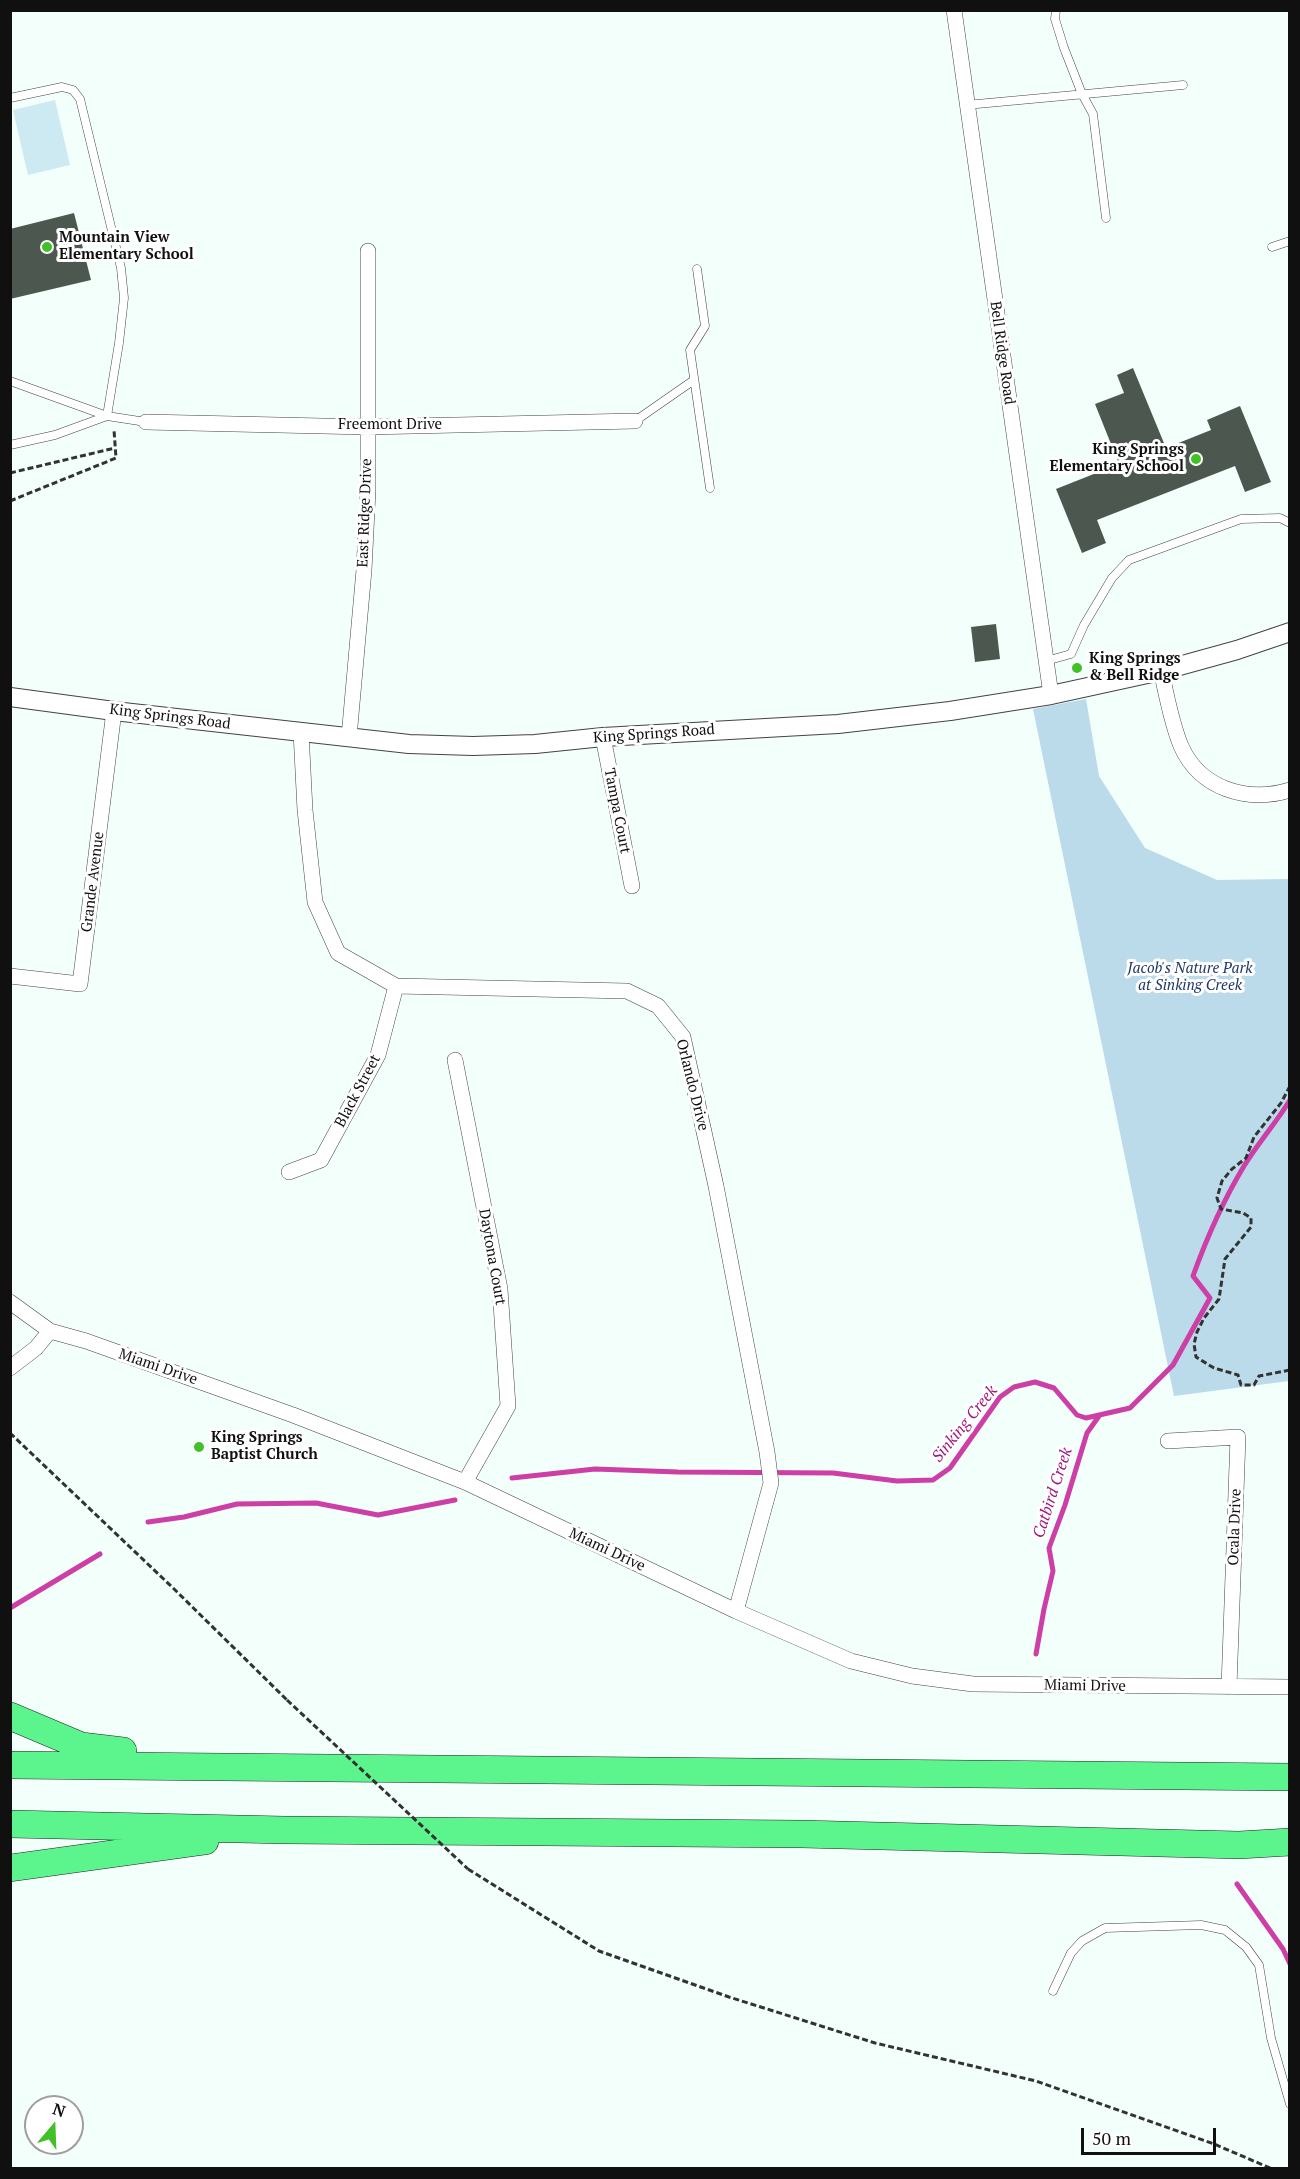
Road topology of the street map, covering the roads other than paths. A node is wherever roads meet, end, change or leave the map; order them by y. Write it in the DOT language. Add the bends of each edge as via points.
graph roads {
  1 [pos="954,10"];
  2 [pos="1056,10"];
  3 [pos="1182,85"];
  4 [pos="1082,94"];
  5 [pos="10,98"];
  6 [pos="966,105"];
  7 [pos="1106,218"];
  8 [pos="1290,241"];
  9 [pos="1272,247"];
  10 [pos="368,251"];
  11 [pos="697,269"];
  12 [pos="694,380"];
  13 [pos="10,381"];
  14 [pos="110,416"];
  15 [pos="635,421"];
  16 [pos="146,422"];
  17 [pos="367,427"];
  18 [pos="10,445"];
  19 [pos="710,488"];
  20 [pos="1290,523"];
  21 [pos="1290,632"];
  22 [pos="1046,661"];
  23 [pos="1161,671"];
  24 [pos="1051,695"];
  25 [pos="10,697"];
  26 [pos="114,711"];
  27 [pos="301,732"];
  28 [pos="349,737"];
  29 [pos="603,737"];
  30 [pos="1290,790"];
  31 [pos="632,886"];
  32 [pos="10,976"];
  33 [pos="396,986"];
  34 [pos="455,1060"];
  35 [pos="289,1172"];
  36 [pos="10,1302"];
  37 [pos="50,1331"];
  38 [pos="10,1368"];
  39 [pos="1168,1441"];
  40 [pos="465,1482"];
  41 [pos="736,1611"];
  42 [pos="1290,1687"];
  43 [pos="1229,1688"];
  44 [pos="10,1716"];
  45 [pos="10,1765"];
  46 [pos="273,1767"];
  47 [pos="1290,1777"];
  48 [pos="10,1824"];
  49 [pos="285,1830"];
  50 [pos="1290,1842"];
  51 [pos="10,1868"];
  52 [pos="1053,1991"];
  53 [pos="1290,2104"];
  1 -- 6 [label="street, Bell Ridge Road"];
  2 -- 4 [label="lane" via="1055,19"];
  3 -- 4 [label="lane"];
  4 -- 6 [label="lane"];
  4 -- 7 [label="lane" via="1094,114"];
  5 -- 14 [label="lane" via="62,87 73,90 80,99 121,268 124,298"];
  6 -- 22 [label="street, Bell Ridge Road"];
  8 -- 9 [label="lane"];
  10 -- 17 [label="street, East Ridge Drive"];
  11 -- 12 [label="lane" via="705,326 690,350"];
  12 -- 15 [label="lane"];
  12 -- 19 [label="lane"];
  13 -- 14 [label="lane"];
  14 -- 16 [label="lane"];
  14 -- 18 [label="lane"];
  15 -- 17 [label="street, Freemont Drive"];
  16 -- 17 [label="street, Freemont Drive"];
  17 -- 28 [label="street, East Ridge Drive" via="364,570"];
  20 -- 22 [label="lane" via="1280,518 1241,519 1129,560 1112,578 1071,654"];
  21 -- 23 [label="street, King Springs Road"];
  22 -- 24 [label="street, Bell Ridge Road"];
  23 -- 24 [label="street, King Springs Road"];
  23 -- 30 [label="street" via="1172,720 1182,748 1195,768 1229,792 1273,795"];
  24 -- 29 [label="street, King Springs Road" via="838,724"];
  25 -- 26 [label="street, King Springs Road"];
  26 -- 27 [label="street, King Springs Road"];
  26 -- 32 [label="street, Grande Avenue" via="80,984"];
  27 -- 28 [label="street, King Springs Road"];
  27 -- 33 [label="street, Orlando Drive" via="315,902 338,953"];
  28 -- 29 [label="street, King Springs Road" via="473,746"];
  29 -- 31 [label="street, Tampa Court"];
  33 -- 35 [label="street, Black Street" via="378,1055 321,1160"];
  33 -- 41 [label="street, Orlando Drive" via="627,991 657,1006 683,1037 716,1186 771,1483"];
  34 -- 40 [label="street, Daytona Court" via="500,1289 508,1406"];
  36 -- 37 [label="street, Miami Drive"];
  37 -- 38 [label="street"];
  37 -- 40 [label="street, Miami Drive" via="293,1414"];
  39 -- 43 [label="street, Ocala Drive" via="1238,1437"];
  40 -- 41 [label="street, Miami Drive"];
  41 -- 43 [label="street, Miami Drive" via="851,1661 912,1676 973,1684"];
  42 -- 43 [label="street, Miami Drive"];
  44 -- 46 [label="highway" via="81,1746"];
  45 -- 46 [label="highway"];
  46 -- 47 [label="highway"];
  48 -- 49 [label="highway"];
  49 -- 50 [label="highway" via="801,1834 1239,1845"];
  49 -- 51 [label="highway"];
  52 -- 53 [label="lane" via="1071,1953 1082,1941 1106,1928 1201,1925 1225,1930 1246,1947 1259,1965 1271,2038"];
}
